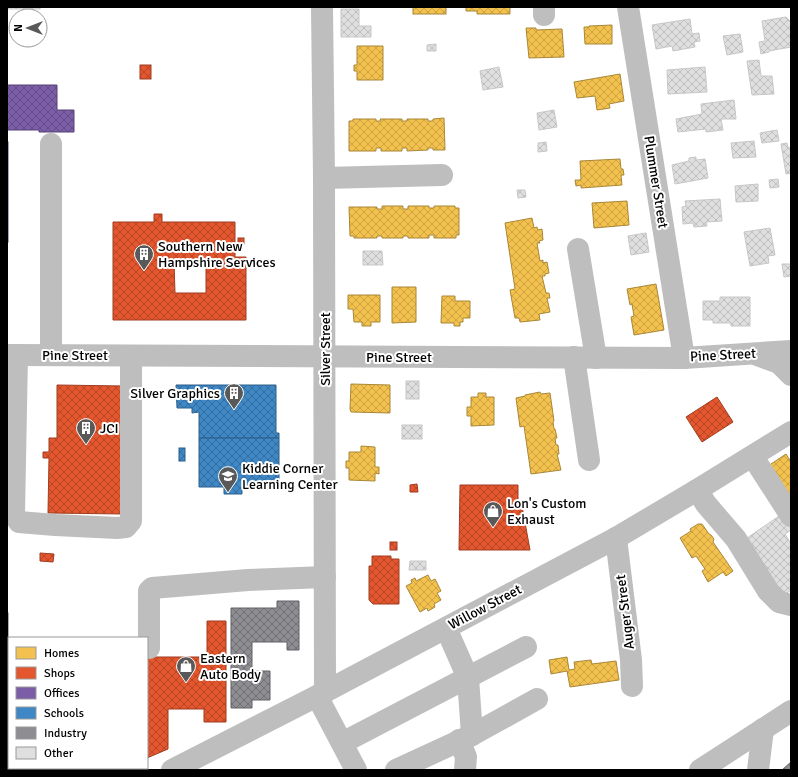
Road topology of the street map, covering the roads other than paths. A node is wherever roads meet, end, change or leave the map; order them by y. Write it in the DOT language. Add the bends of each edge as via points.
graph roads {
  1 [pos="322,7"];
  2 [pos="628,7"];
  3 [pos="51,144"];
  4 [pos="442,175"];
  5 [pos="324,178"];
  6 [pos="578,249"];
  7 [pos="791,351"];
  8 [pos="754,354"];
  9 [pos="12,355"];
  10 [pos="51,355"];
  11 [pos="131,356"];
  12 [pos="325,357"];
  13 [pos="574,357"];
  14 [pos="596,358"];
  15 [pos="684,358"];
  16 [pos="791,375"];
  17 [pos="791,418"];
  18 [pos="786,435"];
  19 [pos="753,457"];
  20 [pos="589,460"];
  21 [pos="697,490"];
  22 [pos="791,516"];
  23 [pos="616,538"];
  24 [pos="325,578"];
  25 [pos="791,605"];
  26 [pos="446,628"];
  27 [pos="526,647"];
  28 [pos="149,648"];
  29 [pos="468,678"];
  30 [pos="632,686"];
  31 [pos="321,694"];
  32 [pos="537,699"];
  33 [pos="791,711"];
  34 [pos="763,729"];
  35 [pos="466,738"];
  36 [pos="342,743"];
  37 [pos="172,770"];
  38 [pos="356,770"];
  39 [pos="396,770"];
  40 [pos="465,770"];
  41 [pos="700,770"];
  42 [pos="758,770"];
  1 -- 5 [label="street, Silver Street"];
  2 -- 15 [label="street, Plummer Street"];
  3 -- 10 [label="street"];
  4 -- 5 [label="street"];
  5 -- 12 [label="street, Silver Street"];
  6 -- 14 [label="street"];
  7 -- 8 [label="street, Pine Street"];
  8 -- 15 [label="street, Pine Street"];
  8 -- 16 [label="street" via="779,363"];
  9 -- 10 [label="street, Pine Street"];
  9 -- 11 [label="street" via="14,514 20,522 117,528 126,526 131,521"];
  10 -- 11 [label="street, Pine Street"];
  11 -- 12 [label="street, Pine Street"];
  12 -- 13 [label="street, Pine Street"];
  12 -- 24 [label="street, Silver Street"];
  13 -- 14 [label="street, Pine Street"];
  13 -- 20 [label="street"];
  14 -- 15 [label="street, Pine Street"];
  17 -- 18 [label="street"];
  18 -- 19 [label="street, Willow Street"];
  19 -- 21 [label="street, Willow Street"];
  19 -- 22 [label="street"];
  21 -- 23 [label="street, Willow Street"];
  21 -- 25 [label="street" via="736,539 768,591 779,602"];
  23 -- 26 [label="street, Willow Street"];
  23 -- 30 [label="street, Auger Street"];
  24 -- 28 [label="street" via="248,580 152,588 149,591"];
  24 -- 31 [label="street, Silver Street"];
  26 -- 29 [label="street"];
  26 -- 31 [label="street, Willow Street"];
  27 -- 29 [label="street"];
  29 -- 35 [label="street"];
  29 -- 36 [label="street"];
  31 -- 36 [label="street"];
  31 -- 37 [label="street, Willow Street"];
  32 -- 35 [label="street"];
  33 -- 34 [label="street"];
  34 -- 41 [label="street"];
  34 -- 42 [label="street"];
  35 -- 39 [label="street"];
  35 -- 40 [label="street"];
  36 -- 38 [label="street"];
}
